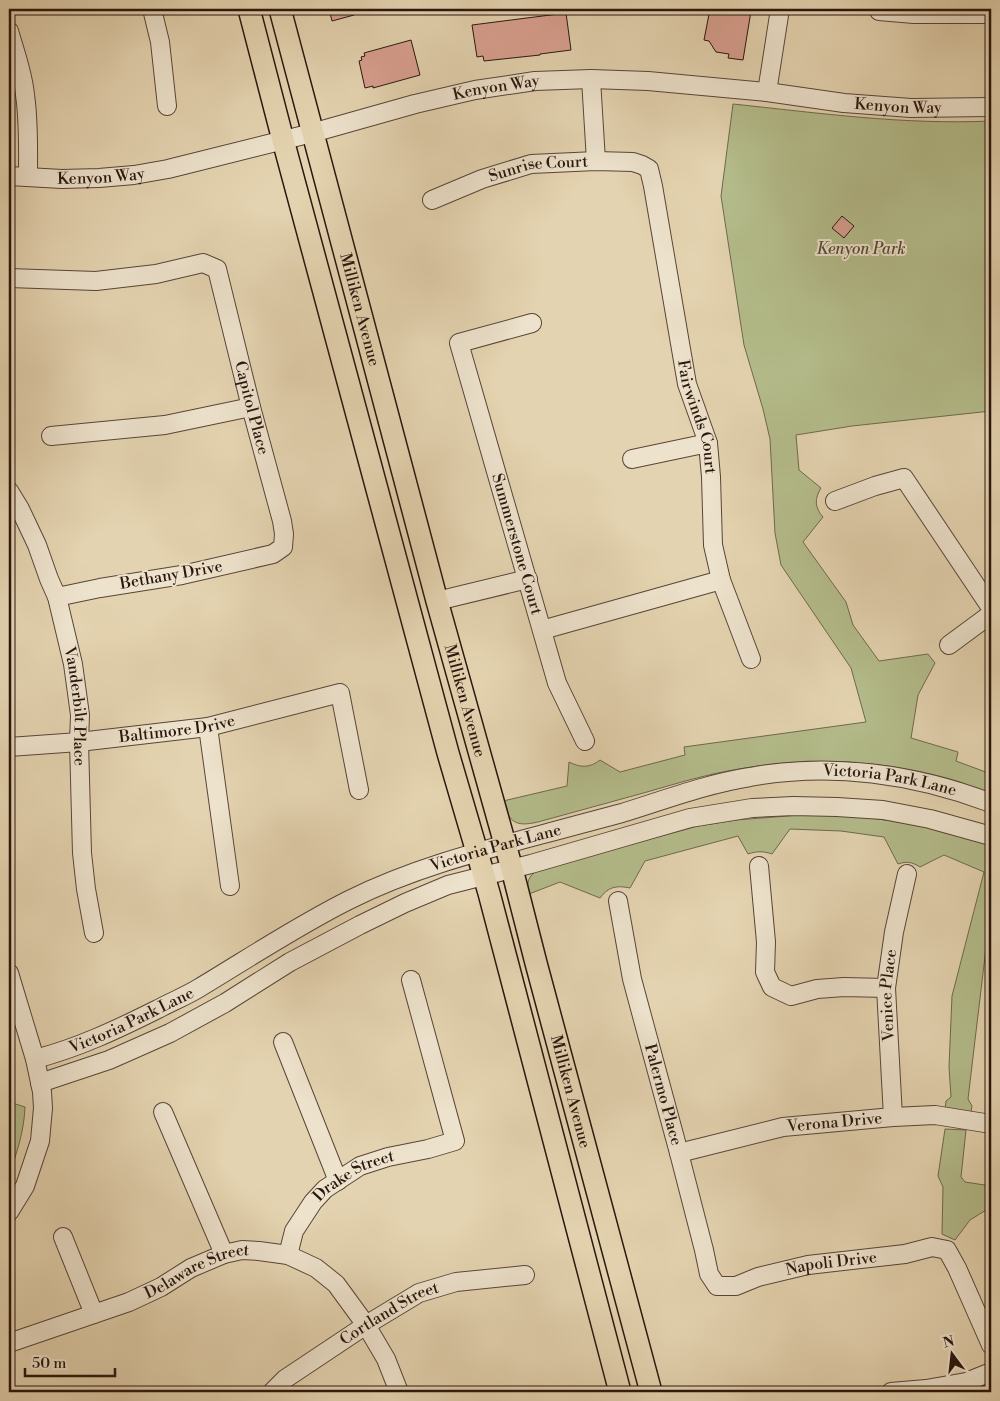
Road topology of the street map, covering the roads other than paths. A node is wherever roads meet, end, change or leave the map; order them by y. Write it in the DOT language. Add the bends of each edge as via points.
graph roads {
  1 [pos="152,9"];
  2 [pos="249,9"];
  3 [pos="280,9"];
  4 [pos="780,9"];
  5 [pos="879,11"];
  6 [pos="991,14"];
  7 [pos="9,31"];
  8 [pos="590,79"];
  9 [pos="767,92"];
  10 [pos="167,106"];
  11 [pos="991,107"];
  12 [pos="312,133"];
  13 [pos="284,140"];
  14 [pos="596,161"];
  15 [pos="649,169"];
  16 [pos="9,176"];
  17 [pos="28,177"];
  18 [pos="432,200"];
  19 [pos="9,278"];
  20 [pos="532,323"];
  21 [pos="251,407"];
  22 [pos="51,436"];
  23 [pos="708,443"];
  24 [pos="632,459"];
  25 [pos="9,491"];
  26 [pos="834,501"];
  27 [pos="283,547"];
  28 [pos="528,579"];
  29 [pos="721,580"];
  30 [pos="57,597"];
  31 [pos="437,601"];
  32 [pos="991,608"];
  33 [pos="991,614"];
  34 [pos="542,630"];
  35 [pos="949,645"];
  36 [pos="751,659"];
  37 [pos="208,727"];
  38 [pos="585,741"];
  39 [pos="79,742"];
  40 [pos="9,747"];
  41 [pos="359,790"];
  42 [pos="991,803"];
  43 [pos="991,836"];
  44 [pos="505,844"];
  45 [pos="478,852"];
  46 [pos="759,866"];
  47 [pos="512,868"];
  48 [pos="908,874"];
  49 [pos="484,875"];
  50 [pos="230,886"];
  51 [pos="618,901"];
  52 [pos="94,933"];
  53 [pos="9,973"];
  54 [pos="411,980"];
  55 [pos="886,988"];
  56 [pos="283,1042"];
  57 [pos="35,1059"];
  58 [pos="40,1083"];
  59 [pos="163,1112"];
  60 [pos="893,1117"];
  61 [pos="991,1124"];
  62 [pos="679,1153"];
  63 [pos="338,1181"];
  64 [pos="9,1212"];
  65 [pos="63,1237"];
  66 [pos="224,1254"];
  67 [pos="288,1255"];
  68 [pos="525,1275"];
  69 [pos="717,1286"];
  70 [pos="94,1314"];
  71 [pos="366,1324"];
  72 [pos="9,1343"];
  73 [pos="991,1345"];
  74 [pos="991,1372"];
  75 [pos="272,1392"];
  76 [pos="398,1392"];
  77 [pos="620,1392"];
  78 [pos="652,1392"];
  79 [pos="892,1392"];
  1 -- 10 [label="street" via="160,42"];
  2 -- 13 [label="main road, Milliken Avenue"];
  3 -- 12 [label="main road, Milliken Avenue"];
  4 -- 9 [label="street"];
  5 -- 6 [label="street"];
  7 -- 17 [label="street" via="25,93"];
  8 -- 9 [label="street, Kenyon Way"];
  8 -- 12 [label="street, Kenyon Way" via="535,81 476,90"];
  8 -- 14 [label="street"];
  9 -- 11 [label="street, Kenyon Way" via="911,108"];
  12 -- 13 [label="street, Kenyon Way"];
  12 -- 31 [label="main road, Milliken Avenue"];
  13 -- 17 [label="street, Kenyon Way" via="134,175 62,180"];
  13 -- 45 [label="main road, Milliken Avenue" via="448,753"];
  14 -- 15 [label="street, Sunrise Court" via="633,162"];
  14 -- 18 [label="street, Sunrise Court" via="531,164 482,179"];
  15 -- 23 [label="street, Fairwinds Court" via="686,384"];
  16 -- 17 [label="street, Kenyon Way"];
  19 -- 21 [label="street, Capitol Place" via="96,281 156,274 203,263 217,269"];
  20 -- 28 [label="street, Summerstone Court" via="459,343"];
  21 -- 22 [label="street" via="165,425"];
  21 -- 27 [label="street, Capitol Place" via="282,521"];
  23 -- 24 [label="street"];
  23 -- 29 [label="street, Fairwinds Court" via="713,545"];
  25 -- 30 [label="street, Vanderbilt Place" via="37,545"];
  26 -- 32 [label="street" via="904,478"];
  27 -- 30 [label="street, Bethany Drive" via="273,554 182,575"];
  28 -- 31 [label="street"];
  28 -- 34 [label="street, Summerstone Court"];
  29 -- 34 [label="street"];
  29 -- 36 [label="street, Fairwinds Court"];
  30 -- 39 [label="street, Vanderbilt Place" via="73,664 80,715"];
  31 -- 44 [label="main road, Milliken Avenue"];
  33 -- 35 [label="street"];
  34 -- 38 [label="street, Summerstone Court" via="557,683"];
  37 -- 39 [label="street, Baltimore Drive"];
  37 -- 41 [label="street, Baltimore Drive" via="340,693"];
  37 -- 50 [label="street"];
  39 -- 40 [label="street, Baltimore Drive"];
  39 -- 52 [label="street, Vanderbilt Place" via="82,853"];
  42 -- 44 [label="street, Victoria Park Lane" via="903,777 798,771 750,776 700,788"];
  43 -- 47 [label="street, Victoria Park Lane" via="882,810 793,806 752,808 690,818"];
  44 -- 45 [label="street, Victoria Park Lane"];
  44 -- 47 [label="main road, Milliken Avenue"];
  45 -- 49 [label="main road, Milliken Avenue"];
  45 -- 57 [label="street, Victoria Park Lane" via="431,866 350,900 272,942 196,990 102,1036"];
  46 -- 55 [label="street" via="766,942 765,972 772,987 791,996 817,989"];
  47 -- 49 [label="street, Victoria Park Lane"];
  47 -- 78 [label="main road, Milliken Avenue"];
  48 -- 55 [label="street, Venice Place" via="894,932"];
  49 -- 58 [label="street, Victoria Park Lane" via="448,885 360,925 170,1033 109,1060"];
  49 -- 77 [label="main road, Milliken Avenue"];
  51 -- 62 [label="street, Palermo Place" via="632,980"];
  53 -- 57 [label="street"];
  54 -- 63 [label="street, Drake Street" via="455,1141 360,1166"];
  55 -- 60 [label="street, Venice Place"];
  56 -- 63 [label="street"];
  57 -- 58 [label="street"];
  58 -- 64 [label="street" via="43,1108 40,1141 25,1186"];
  59 -- 66 [label="street"];
  60 -- 61 [label="street, Verona Drive" via="935,1116"];
  60 -- 62 [label="street, Verona Drive" via="783,1127"];
  62 -- 69 [label="street, Palermo Place" via="709,1274"];
  63 -- 67 [label="street, Drake Street" via="313,1202 294,1231"];
  65 -- 70 [label="street"];
  66 -- 67 [label="street, Delaware Street" via="242,1250"];
  66 -- 70 [label="street, Delaware Street" via="129,1302"];
  67 -- 71 [label="street, Delaware Street" via="316,1268 336,1284"];
  68 -- 71 [label="street, Cortland Street" via="456,1282 419,1293"];
  69 -- 73 [label="street, Napoli Drive" via="736,1286 808,1265 906,1254 932,1247 947,1250"];
  70 -- 72 [label="street, Delaware Street"];
  71 -- 75 [label="street, Cortland Street" via="285,1378"];
  71 -- 76 [label="street, Delaware Street" via="386,1359"];
  74 -- 79 [label="street" via="966,1382"];
}
